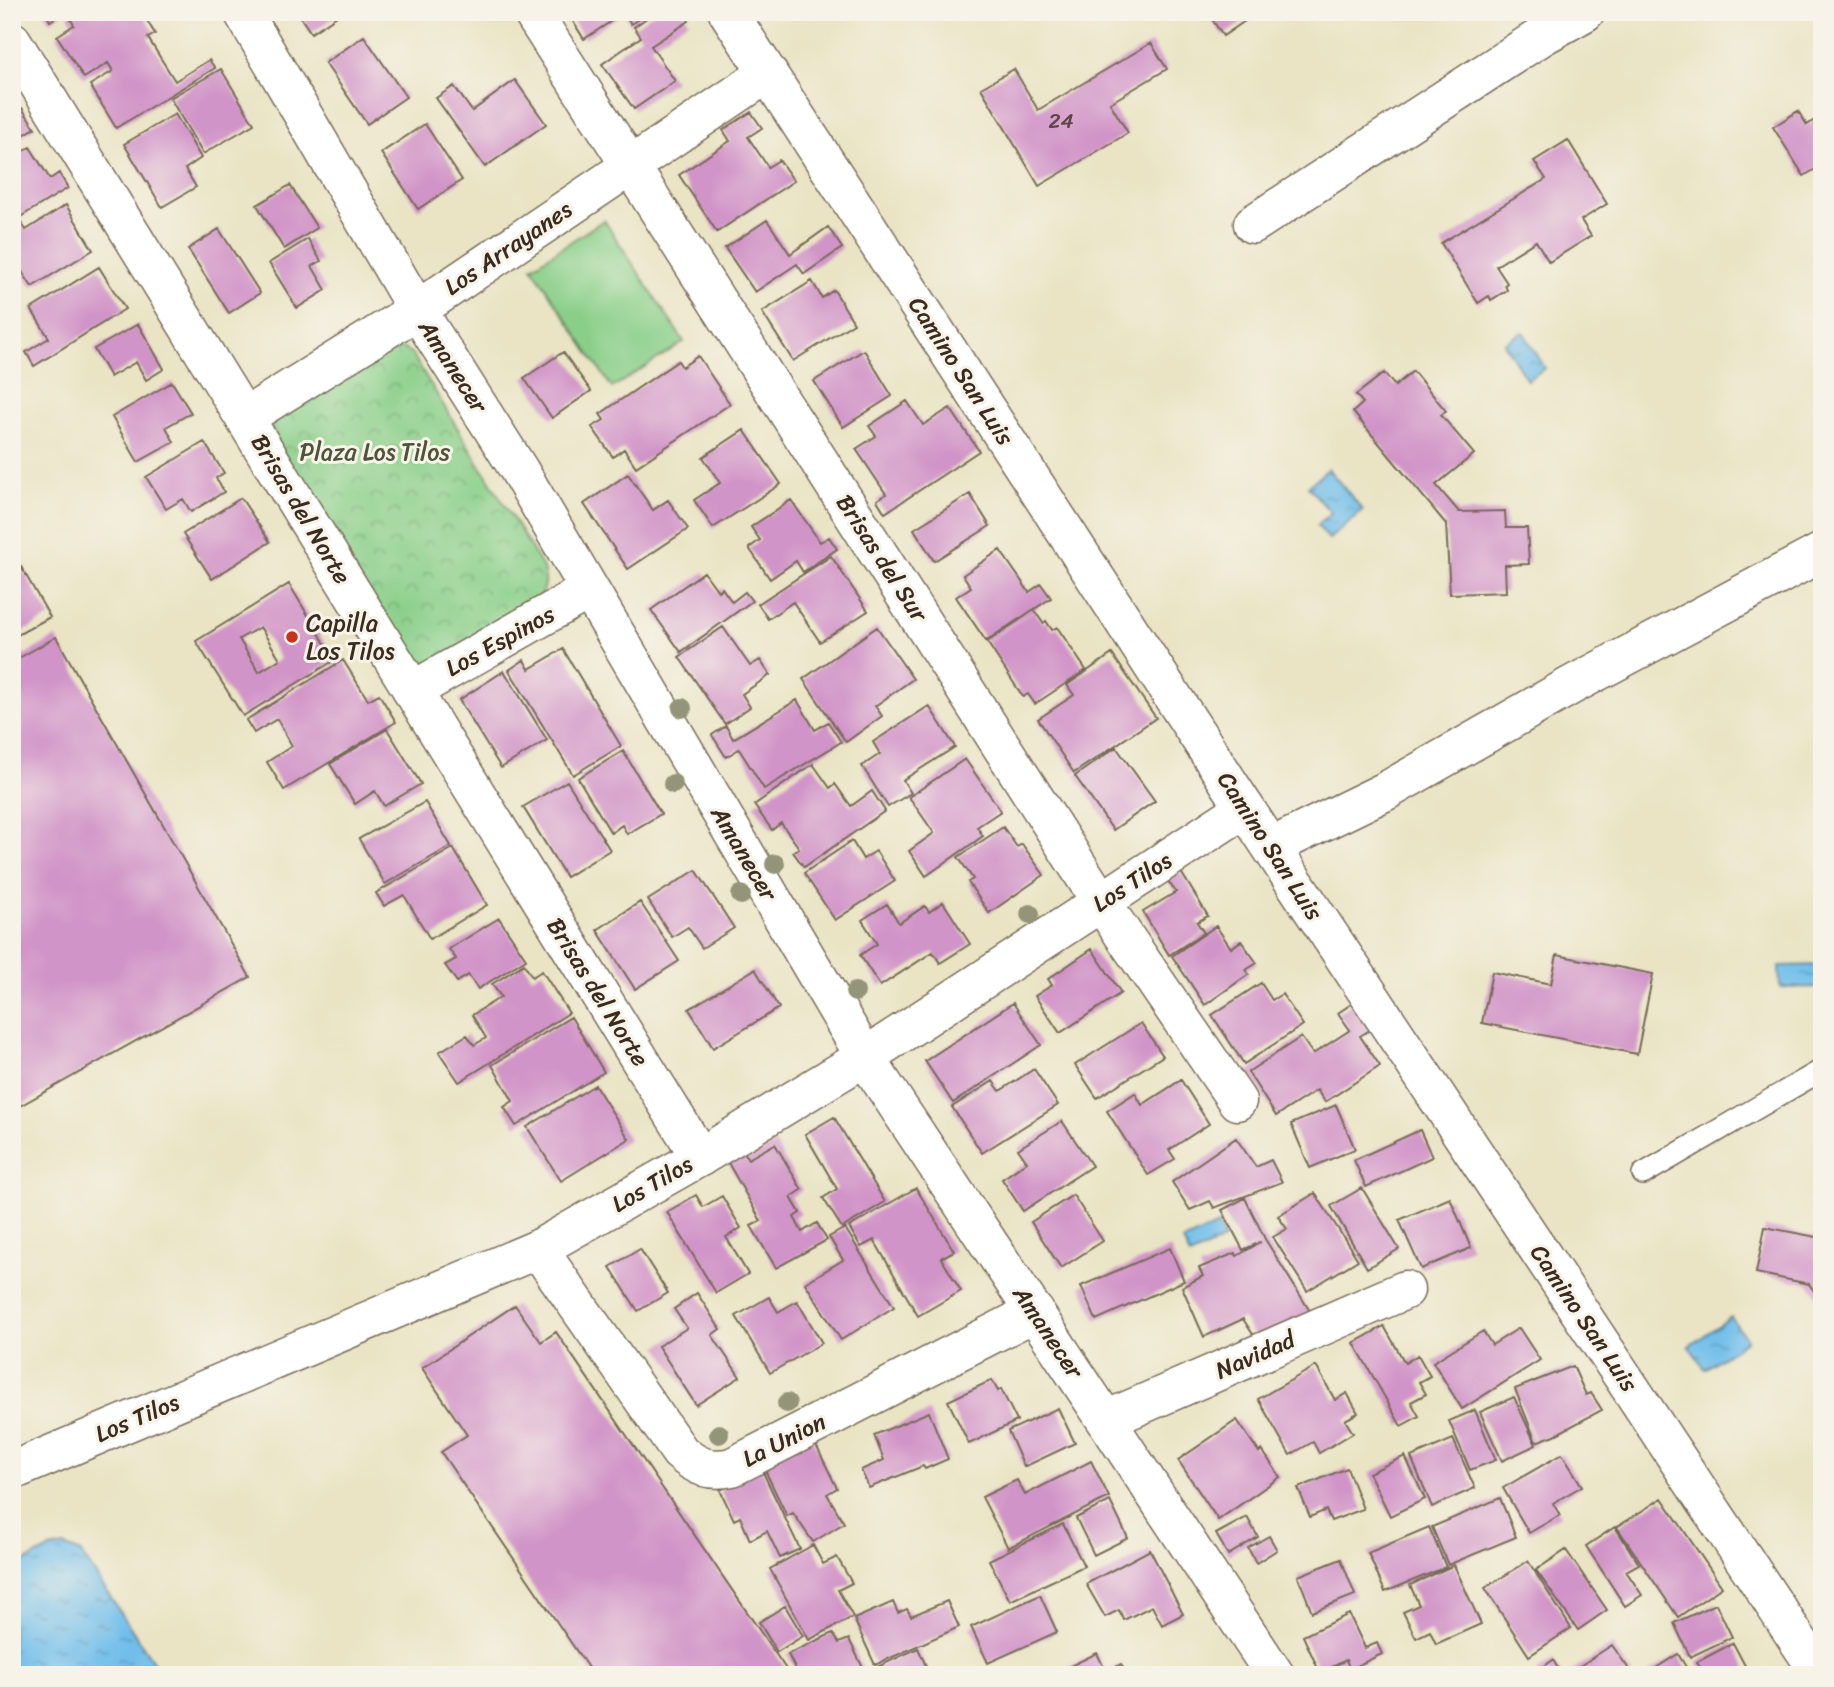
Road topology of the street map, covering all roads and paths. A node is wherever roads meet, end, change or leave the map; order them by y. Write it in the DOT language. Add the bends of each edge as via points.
graph roads {
  1 [pos="243,12"];
  2 [pos="532,12"];
  3 [pos="728,12"];
  4 [pos="1585,12"];
  5 [pos="1533,24"];
  6 [pos="12,41"];
  7 [pos="768,73"];
  8 [pos="630,164"];
  9 [pos="1252,223"];
  10 [pos="417,310"];
  11 [pos="245,416"];
  12 [pos="1822,552"];
  13 [pos="589,590"];
  14 [pos="412,691"];
  15 [pos="1245,808"];
  16 [pos="1271,848"];
  17 [pos="1101,902"];
  18 [pos="865,1057"];
  19 [pos="1822,1070"];
  20 [pos="1237,1101"];
  21 [pos="700,1157"];
  22 [pos="1643,1174"];
  23 [pos="538,1249"];
  24 [pos="1405,1290"];
  25 [pos="1035,1312"];
  26 [pos="1106,1420"];
  27 [pos="12,1471"];
  28 [pos="1275,1675"];
  29 [pos="1821,1675"];
  1 -- 10 [label="street, Amanecer"];
  2 -- 8 [label="street, Brisas del Sur"];
  3 -- 7 [label="street, Camino San Luis"];
  4 -- 5 [label="street"];
  5 -- 9 [label="street"];
  6 -- 11 [label="street, Brisas del Norte"];
  7 -- 8 [label="street, Los Arrayanes"];
  7 -- 15 [label="street, Camino San Luis"];
  8 -- 10 [label="street, Los Arrayanes"];
  8 -- 17 [label="street, Brisas del Sur"];
  10 -- 11 [label="street, Los Arrayanes"];
  10 -- 13 [label="street, Amanecer"];
  11 -- 14 [label="street, Brisas del Norte"];
  12 -- 16 [label="street" via="1572,685 1386,791"];
  13 -- 14 [label="street, Los Espinos"];
  13 -- 18 [label="street, Amanecer"];
  14 -- 21 [label="street, Brisas del Norte"];
  15 -- 16 [label="street, Camino San Luis"];
  15 -- 17 [label="street, Los Tilos"];
  16 -- 29 [label="street, Camino San Luis"];
  17 -- 18 [label="street, Los Tilos"];
  17 -- 20 [label="street, Brisas del Sur"];
  18 -- 21 [label="street, Los Tilos"];
  18 -- 25 [label="street, Amanecer"];
  19 -- 22 [label="lane"];
  21 -- 23 [label="street, Los Tilos"];
  23 -- 25 [label="street, La Union" via="680,1452 705,1469 732,1467"];
  23 -- 27 [label="street, Los Tilos"];
  24 -- 26 [label="street, Navidad"];
  25 -- 26 [label="street, Amanecer"];
  26 -- 28 [label="street, Amanecer"];
}
